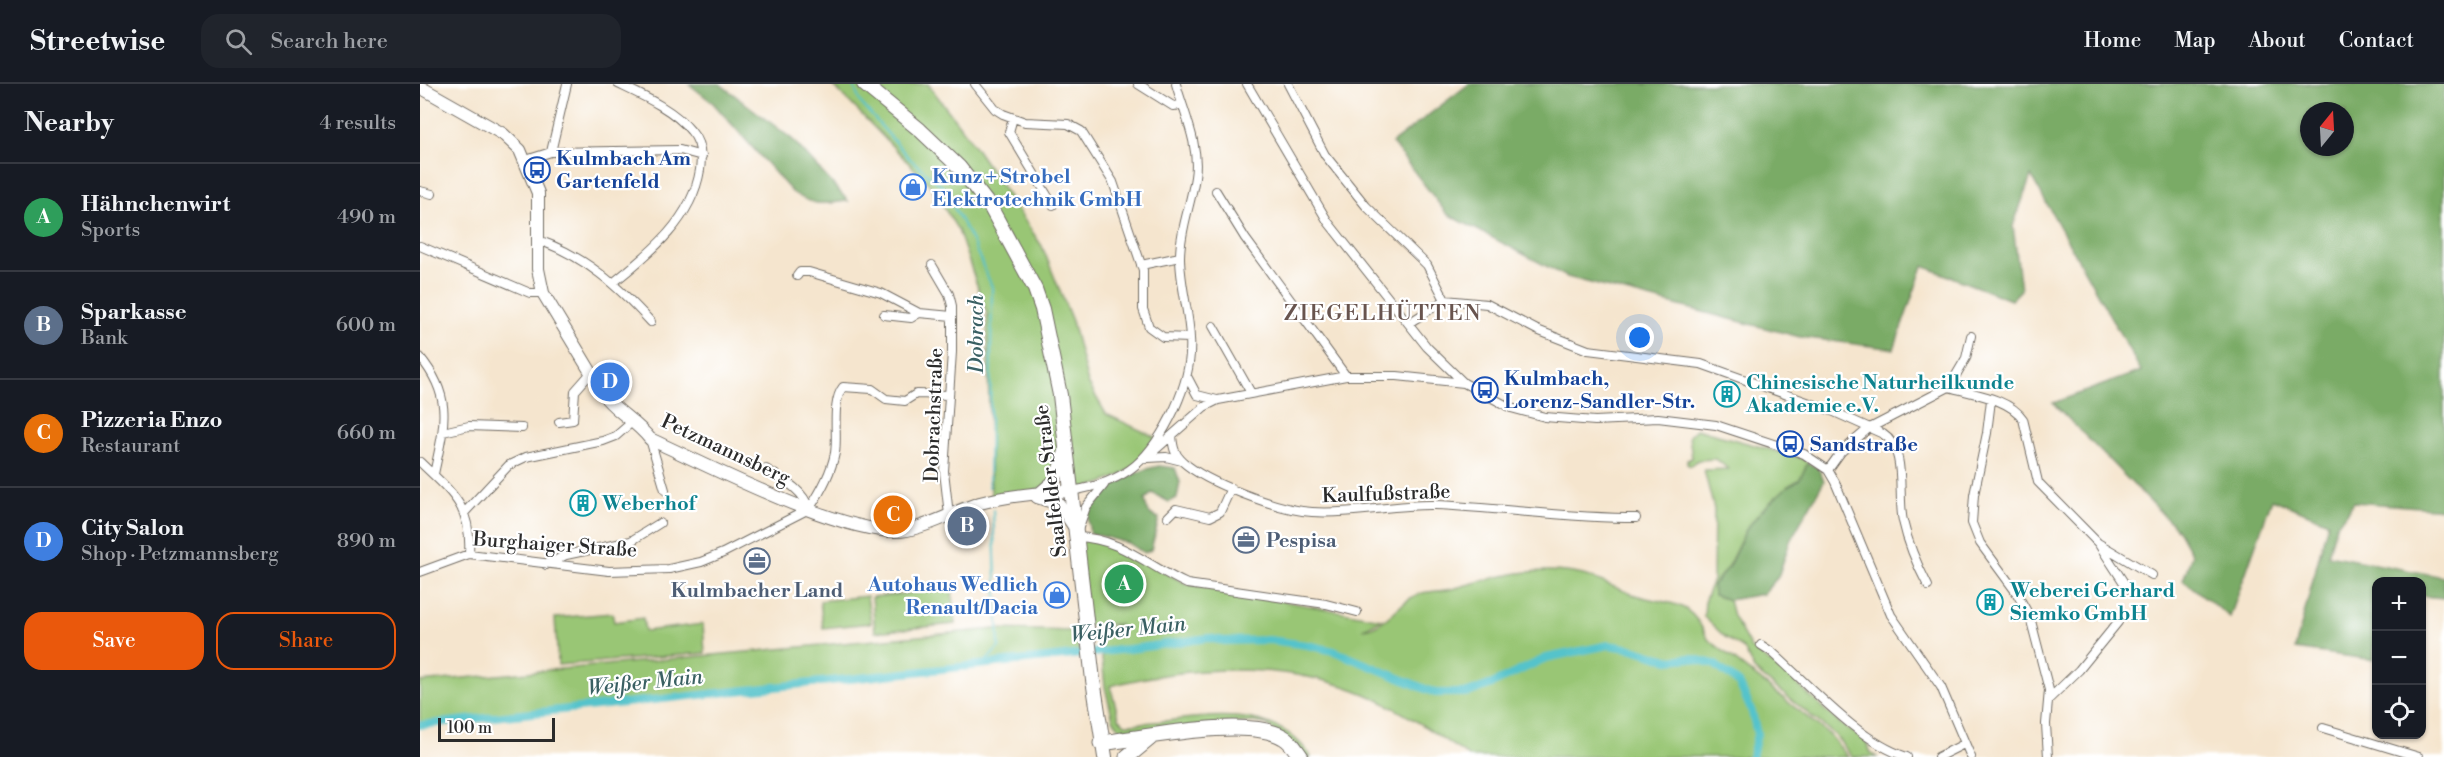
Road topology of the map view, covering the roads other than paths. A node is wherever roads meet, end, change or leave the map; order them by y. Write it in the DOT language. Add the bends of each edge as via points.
graph roads {
  1 [pos="567,84"];
  2 [pos="618,84"];
  3 [pos="864,84"];
  4 [pos="975,84"];
  5 [pos="1138,84"];
  6 [pos="1176,84"];
  7 [pos="1247,84"];
  8 [pos="1288,84"];
  9 [pos="420,87"];
  10 [pos="1182,105"];
  11 [pos="1013,118"];
  12 [pos="693,133"];
  13 [pos="680,150"];
  14 [pos="551,152"];
  15 [pos="702,156"];
  16 [pos="526,160"];
  17 [pos="420,191"];
  18 [pos="1216,191"];
  19 [pos="432,194"];
  20 [pos="1053,205"];
  21 [pos="538,240"];
  22 [pos="420,246"];
  23 [pos="1180,257"];
  24 [pos="932,265"];
  25 [pos="1141,265"];
  26 [pos="797,276"];
  27 [pos="613,283"];
  28 [pos="543,293"];
  29 [pos="1445,300"];
  30 [pos="919,313"];
  31 [pos="884,315"];
  32 [pos="952,316"];
  33 [pos="651,322"];
  34 [pos="1409,323"];
  35 [pos="1213,326"];
  36 [pos="1971,336"];
  37 [pos="1190,338"];
  38 [pos="420,357"];
  39 [pos="590,374"];
  40 [pos="1188,374"];
  41 [pos="1346,376"];
  42 [pos="1464,383"];
  43 [pos="1949,387"];
  44 [pos="1251,393"];
  45 [pos="949,395"];
  46 [pos="1218,400"];
  47 [pos="1990,400"];
  48 [pos="559,422"];
  49 [pos="632,422"];
  50 [pos="522,428"];
  51 [pos="1868,429"];
  52 [pos="443,432"];
  53 [pos="1167,435"];
  54 [pos="650,439"];
  55 [pos="1066,448"];
  56 [pos="1145,459"];
  57 [pos="420,462"];
  58 [pos="1183,462"];
  59 [pos="766,468"];
  60 [pos="1828,470"];
  61 [pos="434,474"];
  62 [pos="1105,484"];
  63 [pos="1231,488"];
  64 [pos="665,490"];
  65 [pos="1071,491"];
  66 [pos="1034,494"];
  67 [pos="808,509"];
  68 [pos="465,512"];
  69 [pos="949,515"];
  70 [pos="1168,517"];
  71 [pos="1636,518"];
  72 [pos="660,523"];
  73 [pos="1077,533"];
  74 [pos="2098,543"];
  75 [pos="469,554"];
  76 [pos="546,566"];
  77 [pos="420,572"];
  78 [pos="2152,575"];
  79 [pos="1928,586"];
  80 [pos="2128,589"];
  81 [pos="1357,612"];
  82 [pos="2118,622"];
  83 [pos="1761,645"];
  84 [pos="2050,698"];
  85 [pos="2323,728"];
  86 [pos="1273,733"];
  87 [pos="1150,738"];
  88 [pos="1964,744"];
  89 [pos="1103,750"];
  90 [pos="1128,757"];
  91 [pos="1288,757"];
  92 [pos="1301,757"];
  93 [pos="1907,757"];
  94 [pos="1938,757"];
  95 [pos="1971,757"];
  96 [pos="2048,757"];
  97 [pos="2419,757"];
  1 -- 14 [label="street"];
  2 -- 12 [label="street" via="666,110"];
  3 -- 55 [label="main road, Saalfelder Straße" via="958,167 991,208 1042,309 1060,395"];
  4 -- 11 [label="street" via="995,109"];
  5 -- 10 [label="street" via="1173,106"];
  6 -- 10 [label="street"];
  7 -- 34 [label="street" via="1328,222"];
  8 -- 29 [label="street" via="1325,154 1366,206 1427,265"];
  9 -- 16 [label="street" via="512,140"];
  10 -- 23 [label="street" via="1195,148 1196,175"];
  11 -- 20 [label="street" via="1009,132"];
  11 -- 25 [label="street" via="1039,124 1068,124 1081,131 1113,182"];
  12 -- 13 [label="street" via="690,144"];
  12 -- 15 [label="street"];
  13 -- 14 [label="street"];
  13 -- 15 [label="street"];
  14 -- 16 [label="street"];
  15 -- 27 [label="street" via="698,184 678,222"];
  16 -- 21 [label="street" via="538,194"];
  17 -- 19 [label="street"];
  18 -- 41 [label="street"];
  21 -- 27 [label="street" via="577,255"];
  21 -- 28 [label="street"];
  22 -- 28 [label="street" via="530,293"];
  23 -- 25 [label="street"];
  23 -- 37 [label="street"];
  24 -- 32 [label="street, Dobrachstraße" via="949,294"];
  25 -- 37 [label="street" via="1143,309 1149,327 1163,337"];
  26 -- 30 [label="street" via="809,272 867,288"];
  27 -- 33 [label="street"];
  28 -- 39 [label="street, Petzmannsberg"];
  29 -- 34 [label="street"];
  29 -- 51 [label="street" via="1487,304 1588,350 1701,364 1832,411"];
  30 -- 31 [label="street" via="911,318"];
  30 -- 32 [label="street"];
  32 -- 45 [label="street, Dobrachstraße"];
  34 -- 42 [label="street" via="1444,366"];
  35 -- 44 [label="street"];
  36 -- 43 [label="street" via="1961,368"];
  37 -- 40 [label="street"];
  38 -- 52 [label="street" via="439,385 446,415"];
  39 -- 48 [label="street" via="575,391 573,420"];
  39 -- 49 [label="street, Petzmannsberg" via="607,399"];
  40 -- 46 [label="street" via="1193,391"];
  40 -- 53 [label="street"];
  41 -- 42 [label="street" via="1397,376"];
  41 -- 44 [label="street"];
  42 -- 60 [label="street" via="1511,408 1545,417 1595,421 1658,418 1716,425 1804,454"];
  43 -- 47 [label="street"];
  43 -- 51 [label="street"];
  44 -- 46 [label="street"];
  45 -- 67 [label="street" via="916,394 905,401 886,399 872,389 843,387 834,456 820,493"];
  45 -- 69 [label="street, Dobrachstraße" via="944,471"];
  46 -- 53 [label="street"];
  47 -- 74 [label="street" via="2018,412 2038,482"];
  47 -- 84 [label="street" via="1972,523 1980,543 2030,617"];
  49 -- 54 [label="street, Petzmannsberg"];
  49 -- 68 [label="street" via="603,441 526,457 509,465"];
  50 -- 52 [label="street" via="475,426"];
  51 -- 60 [label="street" via="1841,452"];
  51 -- 79 [label="street" via="1890,438 1896,450 1903,522 1915,561"];
  52 -- 61 [label="street"];
  53 -- 56 [label="street"];
  53 -- 58 [label="street"];
  54 -- 64 [label="street"];
  54 -- 67 [label="street, Petzmannsberg"];
  55 -- 65 [label="main road, Saalfelder Straße"];
  55 -- 66 [label="street" via="1055,480"];
  56 -- 58 [label="street, Kaulfußstraße" via="1166,457"];
  56 -- 62 [label="street"];
  57 -- 61 [label="street"];
  58 -- 63 [label="street, Kaulfußstraße"];
  59 -- 67 [label="street, Petzmannsberg" via="797,489"];
  60 -- 88 [label="street" via="1891,615 1941,687"];
  61 -- 68 [label="street"];
  62 -- 65 [label="street"];
  62 -- 73 [label="street" via="1086,507"];
  63 -- 70 [label="street" via="1220,512 1210,517 1176,508"];
  63 -- 71 [label="street, Kaulfußstraße" via="1311,512 1434,505"];
  65 -- 66 [label="street"];
  65 -- 73 [label="main road, Saalfelder Straße"];
  66 -- 69 [label="street" via="980,504"];
  66 -- 73 [label="street" via="1059,504"];
  67 -- 69 [label="street" via="878,531 906,531"];
  67 -- 76 [label="street, Burghaiger Straße" via="701,562 669,569"];
  68 -- 75 [label="street"];
  72 -- 76 [label="street" via="631,541 566,555"];
  73 -- 81 [label="street" via="1129,550 1187,584"];
  73 -- 89 [label="main road, Saalfelder Straße"];
  74 -- 78 [label="street"];
  74 -- 80 [label="street"];
  75 -- 76 [label="street, Burghaiger Straße"];
  75 -- 77 [label="street, Burghaiger Straße"];
  82 -- 84 [label="street"];
  83 -- 93 [label="street" via="1850,722"];
  84 -- 96 [label="street" via="2046,724"];
  85 -- 97 [label="street"];
  86 -- 87 [label="highway" via="1239,728"];
  86 -- 91 [label="highway"];
  86 -- 92 [label="highway" via="1284,737"];
  87 -- 89 [label="highway"];
  87 -- 90 [label="highway"];
  88 -- 94 [label="street"];
  88 -- 95 [label="street"];
}
